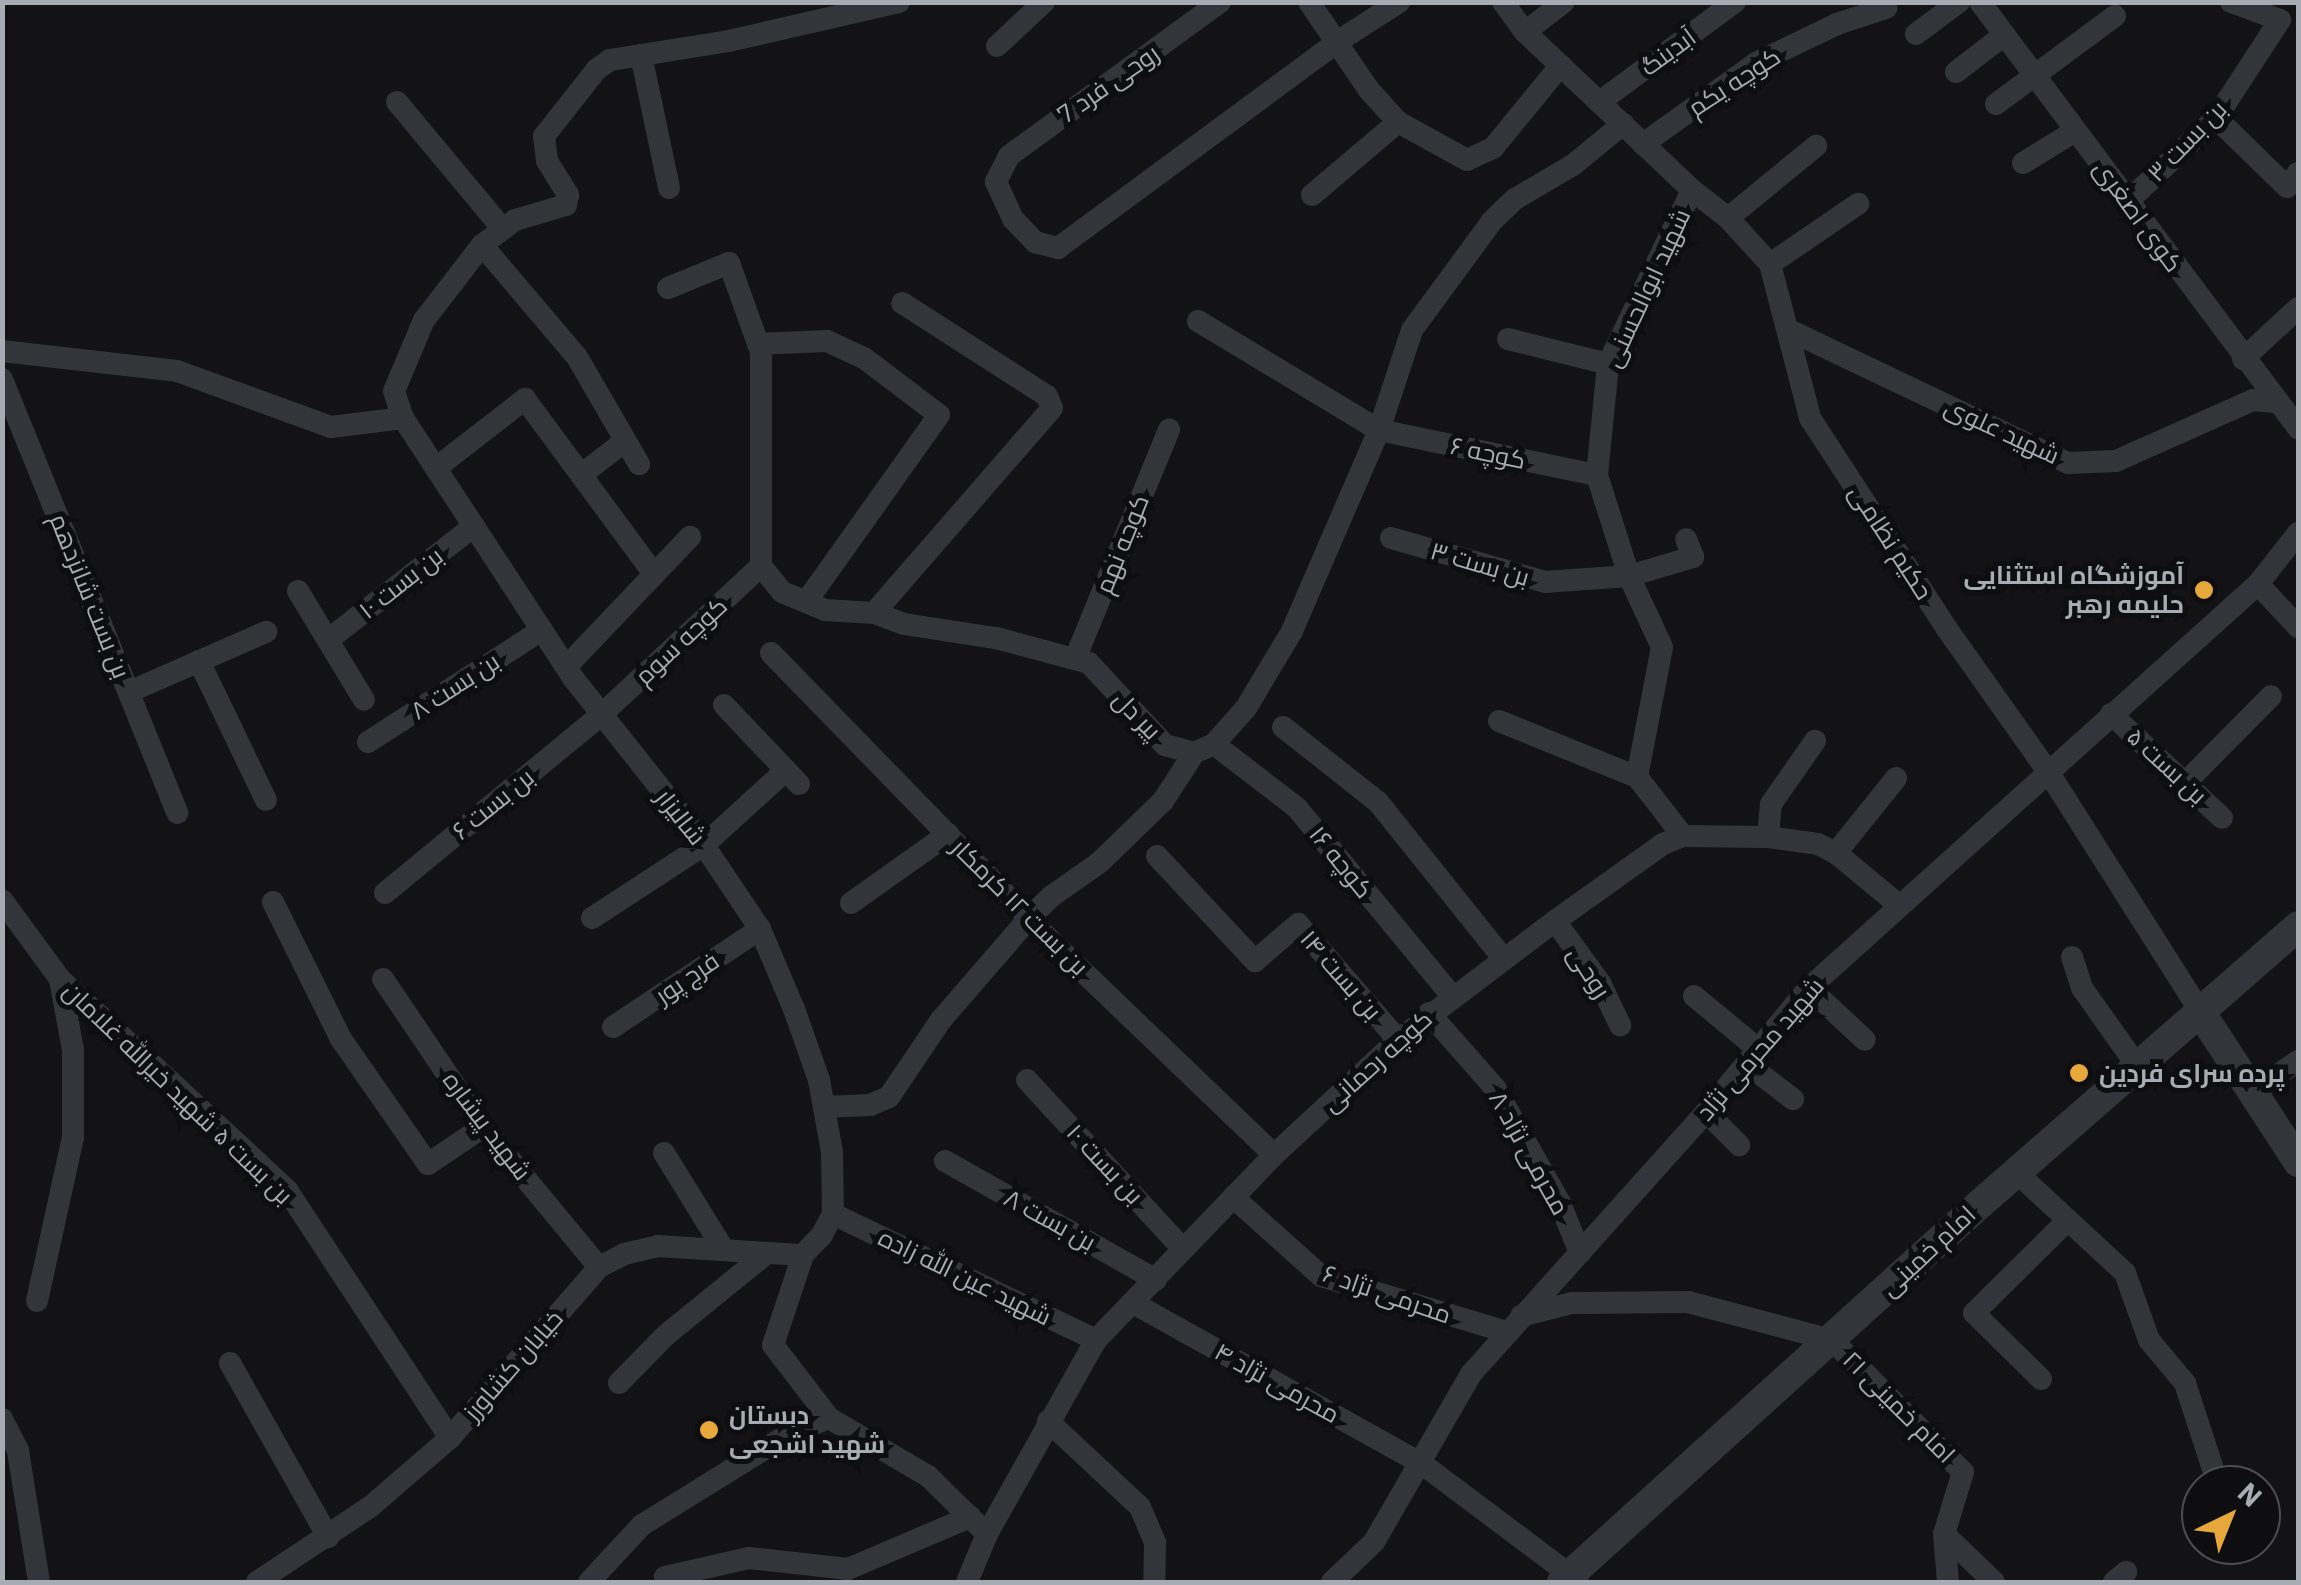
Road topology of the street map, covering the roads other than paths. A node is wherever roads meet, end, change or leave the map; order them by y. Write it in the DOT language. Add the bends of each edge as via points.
graph roads {
  1 [pos="898,2"];
  2 [pos="1044,2"];
  3 [pos="1220,2"];
  4 [pos="1309,2"];
  5 [pos="1399,2"];
  6 [pos="1502,2"];
  7 [pos="1564,2"];
  8 [pos="1735,2"];
  9 [pos="1958,2"];
  10 [pos="1980,2"];
  11 [pos="2231,2"];
  12 [pos="1886,8"];
  13 [pos="2115,16"];
  14 [pos="1526,32"];
  15 [pos="1916,34"];
  16 [pos="2004,34"];
  17 [pos="1338,42"];
  18 [pos="997,46"];
  19 [pos="641,55"];
  20 [pos="1561,66"];
  21 [pos="1956,72"];
  22 [pos="2034,76"];
  23 [pos="1601,101"];
  24 [pos="397,102"];
  25 [pos="1996,104"];
  26 [pos="2216,118"];
  27 [pos="1398,122"];
  28 [pos="1622,124"];
  29 [pos="2076,131"];
  30 [pos="1643,144"];
  31 [pos="1816,146"];
  32 [pos="2022,164"];
  33 [pos="2298,173"];
  34 [pos="669,188"];
  35 [pos="1692,190"];
  36 [pos="1312,195"];
  37 [pos="2127,202"];
  38 [pos="1858,204"];
  39 [pos="1728,218"];
  40 [pos="502,228"];
  41 [pos="482,245"];
  42 [pos="1770,264"];
  43 [pos="668,288"];
  44 [pos="902,303"];
  45 [pos="2298,308"];
  46 [pos="1198,321"];
  47 [pos="1791,331"];
  48 [pos="1508,339"];
  49 [pos="758,344"];
  50 [pos="2,351"];
  51 [pos="2243,359"];
  52 [pos="1608,364"];
  53 [pos="2,379"];
  54 [pos="2276,402"];
  55 [pos="402,418"];
  56 [pos="12,428"];
  57 [pos="2298,428"];
  58 [pos="1169,430"];
  59 [pos="1379,430"];
  60 [pos="625,441"];
  61 [pos="639,464"];
  62 [pos="436,468"];
  63 [pos="581,475"];
  64 [pos="1597,475"];
  65 [pos="474,526"];
  66 [pos="2298,532"];
  67 [pos="690,537"];
  68 [pos="1392,538"];
  69 [pos="1686,539"];
  70 [pos="761,566"];
  71 [pos="654,574"];
  72 [pos="1629,576"];
  73 [pos="2258,584"];
  74 [pos="298,591"];
  75 [pos="806,602"];
  76 [pos="874,613"];
  77 [pos="2298,627"];
  78 [pos="542,630"];
  79 [pos="266,632"];
  80 [pos="328,640"];
  81 [pos="771,652"];
  82 [pos="1075,660"];
  83 [pos="199,662"];
  84 [pos="566,667"];
  85 [pos="129,692"];
  86 [pos="2271,696"];
  87 [pos="364,700"];
  88 [pos="724,705"];
  89 [pos="2111,714"];
  90 [pos="600,716"];
  91 [pos="1499,722"];
  92 [pos="1283,727"];
  93 [pos="1815,741"];
  94 [pos="368,742"];
  95 [pos="1204,749"];
  96 [pos="2047,770"];
  97 [pos="1637,777"];
  98 [pos="1896,778"];
  99 [pos="2184,782"];
  100 [pos="266,800"];
  101 [pos="177,813"];
  102 [pos="2222,818"];
  103 [pos="948,834"];
  104 [pos="1683,836"];
  105 [pos="1768,837"];
  106 [pos="704,845"];
  107 [pos="1836,853"];
  108 [pos="1157,856"];
  109 [pos="385,893"];
  110 [pos="2,900"];
  111 [pos="273,902"];
  112 [pos="851,903"];
  113 [pos="1900,906"];
  114 [pos="592,918"];
  115 [pos="1029,918"];
  116 [pos="1555,922"];
  117 [pos="2298,926"];
  118 [pos="760,929"];
  119 [pos="2072,956"];
  120 [pos="1504,958"];
  121 [pos="60,980"];
  122 [pos="384,980"];
  123 [pos="1809,988"];
  124 [pos="1452,996"];
  125 [pos="1694,996"];
  126 [pos="1429,1013"];
  127 [pos="2200,1013"];
  128 [pos="1620,1025"];
  129 [pos="614,1026"];
  130 [pos="1398,1040"];
  131 [pos="1865,1040"];
  132 [pos="1752,1056"];
  133 [pos="2298,1061"];
  134 [pos="2138,1068"];
  135 [pos="1027,1080"];
  136 [pos="2253,1092"];
  137 [pos="1792,1099"];
  138 [pos="824,1107"];
  139 [pos="1706,1112"];
  140 [pos="483,1128"];
  141 [pos="1739,1145"];
  142 [pos="664,1153"];
  143 [pos="1274,1155"];
  144 [pos="944,1161"];
  145 [pos="2298,1162"];
  146 [pos="2016,1172"];
  147 [pos="1233,1197"];
  148 [pos="833,1214"];
  149 [pos="2068,1220"];
  150 [pos="1184,1249"];
  151 [pos="724,1250"];
  152 [pos="767,1253"];
  153 [pos="1580,1253"];
  154 [pos="802,1255"];
  155 [pos="598,1267"];
  156 [pos="1156,1280"];
  157 [pos="37,1301"];
  158 [pos="1133,1303"];
  159 [pos="1514,1324"];
  160 [pos="1096,1340"];
  161 [pos="1832,1340"];
  162 [pos="230,1364"];
  163 [pos="2040,1378"];
  164 [pos="619,1383"];
  165 [pos="829,1418"];
  166 [pos="2,1419"];
  167 [pos="1048,1421"];
  168 [pos="450,1438"];
  169 [pos="1421,1464"];
  170 [pos="2212,1465"];
  171 [pos="970,1517"];
  172 [pos="987,1534"];
  173 [pos="1944,1534"];
  174 [pos="328,1536"];
  175 [pos="665,1577"];
  176 [pos="1570,1581"];
  177 [pos="39,1582"];
  178 [pos="256,1582"];
  179 [pos="589,1582"];
  180 [pos="967,1582"];
  181 [pos="1154,1582"];
  182 [pos="1332,1582"];
  183 [pos="1948,1582"];
  184 [pos="1994,1582"];
  1 -- 19 [label="street"];
  2 -- 18 [label="street"];
  3 -- 17 [label="street, روحی فرد 7" via="1009,156 996,182 1013,219 1035,242 1058,248"];
  4 -- 17 [label="street"];
  5 -- 17 [label="street"];
  6 -- 14 [label="street, حکیم نظامی"];
  7 -- 14 [label="street"];
  8 -- 23 [label="street, آبدینگ"];
  9 -- 15 [label="street"];
  10 -- 16 [label="street, کوی اصغری"];
  11 -- 26 [label="street, بن بست ۳" via="2280,20"];
  12 -- 30 [label="street, کوچه یکم" via="1756,63"];
  13 -- 22 [label="street"];
  14 -- 20 [label="street, حکیم نظامی"];
  16 -- 21 [label="street"];
  16 -- 22 [label="street, کوی اصغری"];
  17 -- 27 [label="street"];
  19 -- 34 [label="street"];
  19 -- 40 [label="street" via="597,69 551,122 544,147 568,195 566,205"];
  20 -- 23 [label="street, حکیم نظامی"];
  20 -- 27 [label="street" via="1482,156 1467,160"];
  22 -- 25 [label="street"];
  22 -- 29 [label="street, کوی اصغری"];
  23 -- 28 [label="street, حکیم نظامی"];
  24 -- 40 [label="street"];
  26 -- 33 [label="street" via="2287,187"];
  26 -- 37 [label="street, بن بست ۳"];
  27 -- 36 [label="street"];
  28 -- 30 [label="street, حکیم نظامی"];
  28 -- 59 [label="street" via="1492,221 1407,339"];
  29 -- 32 [label="street"];
  29 -- 37 [label="street, کوی اصغری"];
  30 -- 35 [label="street, حکیم نظامی"];
  31 -- 39 [label="street"];
  35 -- 39 [label="street, حکیم نظامی"];
  35 -- 52 [label="street, شهید ابوالحسنی"];
  37 -- 51 [label="street, کوی اصغری"];
  38 -- 42 [label="street"];
  39 -- 42 [label="street, حکیم نظامی"];
  40 -- 41 [label="street"];
  41 -- 55 [label="street" via="424,320 397,376"];
  41 -- 60 [label="street" via="577,357"];
  42 -- 47 [label="street, حکیم نظامی"];
  43 -- 49 [label="street" via="729,263"];
  44 -- 76 [label="street" via="1047,396 1052,408"];
  45 -- 51 [label="street"];
  46 -- 59 [label="street, کوچه ۶"];
  47 -- 54 [label="street, شهید علوی" via="2068,462 2116,461 2252,400"];
  47 -- 96 [label="street, حکیم نظامی" via="1810,418"];
  48 -- 52 [label="street"];
  49 -- 70 [label="street"];
  49 -- 75 [label="street" via="826,341 864,358 939,414"];
  50 -- 55 [label="street" via="177,371 330,426"];
  51 -- 54 [label="street, کوی اصغری"];
  52 -- 64 [label="street, شهید ابوالحسنی"];
  53 -- 56 [label="street, بن بست شانزدهم"];
  54 -- 57 [label="street, کوی اصغری"];
  55 -- 62 [label="street, شالیزار"];
  56 -- 85 [label="street, بن بست شانزدهم"];
  58 -- 82 [label="street, کوچه نهم"];
  59 -- 64 [label="street, کوچه ۶"];
  59 -- 95 [label="street" via="1292,630 1246,708"];
  60 -- 61 [label="street"];
  60 -- 63 [label="street"];
  62 -- 63 [label="street" via="525,399"];
  62 -- 65 [label="street, شالیزار"];
  63 -- 71 [label="street"];
  64 -- 72 [label="street, شهید ابوالحسنی"];
  65 -- 78 [label="street, شالیزار"];
  65 -- 80 [label="street, بن بست ۱۰"];
  66 -- 73 [label="street, شهید محرمی نژاد"];
  67 -- 71 [label="street"];
  68 -- 72 [label="street, بن بست ۳" via="1545,582"];
  69 -- 72 [label="street, بن بست ۳" via="1694,557"];
  70 -- 75 [label="street, پیر دل" via="782,592"];
  70 -- 90 [label="street, کوچه سوم"];
  71 -- 84 [label="street"];
  72 -- 97 [label="street, شهید ابوالحسنی" via="1662,648"];
  73 -- 77 [label="street"];
  73 -- 89 [label="street, شهید محرمی نژاد"];
  74 -- 80 [label="street"];
  75 -- 76 [label="street, پیر دل"];
  76 -- 82 [label="street, پیر دل"];
  78 -- 84 [label="street, شالیزار"];
  78 -- 94 [label="street, بن بست ۸"];
  79 -- 83 [label="street"];
  80 -- 87 [label="street"];
  81 -- 103 [label="street, بن بست ۱۲ کرمکار"];
  82 -- 95 [label="street, پیر دل" via="1089,663 1166,745"];
  83 -- 85 [label="street"];
  83 -- 100 [label="street"];
  84 -- 90 [label="street, شالیزار"];
  85 -- 101 [label="street, بن بست شانزدهم"];
  86 -- 99 [label="street"];
  88 -- 106 [label="street" via="792,777"];
  89 -- 96 [label="street, شهید محرمی نژاد"];
  89 -- 99 [label="street, بن بست ۵"];
  90 -- 106 [label="street, شالیزار"];
  90 -- 109 [label="street, بن بست ۶"];
  91 -- 97 [label="street"];
  92 -- 120 [label="street" via="1378,802"];
  93 -- 105 [label="street" via="1772,804"];
  95 -- 115 [label="street" via="1163,801 1100,862"];
  95 -- 124 [label="street, کوچه ۱۶" via="1297,808"];
  96 -- 113 [label="street, شهید محرمی نژاد"];
  96 -- 127 [label="street, حکیم نظامی"];
  97 -- 104 [label="street"];
  98 -- 107 [label="street"];
  99 -- 102 [label="street, بن بست ۵"];
  103 -- 112 [label="street"];
  103 -- 115 [label="street, بن بست ۱۲ کرمکار"];
  104 -- 105 [label="street"];
  104 -- 116 [label="street, کوچه رحمانی"];
  105 -- 107 [label="street"];
  106 -- 114 [label="street"];
  106 -- 118 [label="street, شالیزار"];
  107 -- 113 [label="street"];
  108 -- 130 [label="street, بن بست ۱۴" via="1256,961 1298,924"];
  110 -- 121 [label="street, بن بست ۵ شهید خیرالله غلامان"];
  111 -- 140 [label="street" via="341,1039 428,1164"];
  113 -- 123 [label="street, شهید محرمی نژاد"];
  115 -- 138 [label="street" via="940,1020 890,1097"];
  115 -- 143 [label="street, بن بست ۱۲ کرمکار"];
  116 -- 120 [label="street, کوچه رحمانی"];
  116 -- 128 [label="street, روحی" via="1600,983"];
  117 -- 127 [label="street, امام خمینی"];
  118 -- 129 [label="street, فرج پور"];
  118 -- 138 [label="street, شالیزار"];
  119 -- 134 [label="street" via="2082,988"];
  120 -- 124 [label="street, کوچه رحمانی"];
  121 -- 157 [label="street" via="72,1050 73,1137"];
  121 -- 168 [label="street, بن بست ۵ شهید خیرالله غلامان" via="287,1190"];
  122 -- 140 [label="street, شهید پیشاره"];
  123 -- 131 [label="street"];
  123 -- 132 [label="street, شهید محرمی نژاد"];
  124 -- 126 [label="street, کوچه رحمانی"];
  125 -- 132 [label="street"];
  126 -- 130 [label="street, کوچه رحمانی"];
  126 -- 153 [label="street, محرمی نژاد ۸" via="1494,1088 1560,1203"];
  127 -- 134 [label="street, امام خمینی"];
  127 -- 136 [label="street, حکیم نظامی"];
  130 -- 143 [label="street, کوچه رحمانی"];
  132 -- 137 [label="street"];
  132 -- 139 [label="street, شهید محرمی نژاد"];
  133 -- 136 [label="street"];
  134 -- 146 [label="street, امام خمینی"];
  135 -- 150 [label="street, بن بست ۱۰"];
  136 -- 145 [label="street, حکیم نظامی"];
  138 -- 148 [label="street, شالیزار"];
  139 -- 141 [label="street"];
  139 -- 153 [label="street, شهید محرمی نژاد"];
  140 -- 155 [label="street, شهید پیشاره"];
  142 -- 151 [label="street"];
  143 -- 147 [label="street, کوچه رحمانی"];
  144 -- 156 [label="street, بن بست ۸"];
  146 -- 149 [label="street"];
  146 -- 161 [label="street, امام خمینی"];
  147 -- 150 [label="street, کوچه رحمانی"];
  147 -- 159 [label="street, محرمی نژاد ۶" via="1321,1276"];
  148 -- 154 [label="street"];
  148 -- 160 [label="street, شهید عین الله زاده"];
  149 -- 163 [label="street" via="1974,1314"];
  149 -- 170 [label="street" via="2125,1274 2149,1340 2185,1383"];
  150 -- 156 [label="street, کوچه رحمانی"];
  151 -- 152 [label="street, خیابان کشاورز"];
  151 -- 155 [label="street, خیابان کشاورز" via="658,1246"];
  152 -- 154 [label="street, خیابان کشاورز"];
  152 -- 164 [label="street" via="666,1335"];
  153 -- 159 [label="street, شهید محرمی نژاد"];
  154 -- 165 [label="street" via="773,1345"];
  155 -- 168 [label="street, خیابان کشاورز"];
  156 -- 158 [label="street, کوچه رحمانی"];
  158 -- 160 [label="street, کوچه رحمانی"];
  158 -- 169 [label="street, محرمی نژاد ۴"];
  159 -- 161 [label="street" via="1572,1303 1688,1302"];
  159 -- 169 [label="street, شهید محرمی نژاد" via="1470,1374"];
  160 -- 167 [label="street, کوچه رحمانی"];
  161 -- 173 [label="street, امام خمینی ۲۱" via="1963,1472"];
  161 -- 176 [label="street, امام خمینی"];
  162 -- 174 [label="street"];
  165 -- 171 [label="street" via="928,1476"];
  165 -- 179 [label="street" via="787,1436 642,1525"];
  166 -- 177 [label="street" via="18,1451"];
  167 -- 172 [label="street, کوچه رحمانی"];
  167 -- 181 [label="street" via="1140,1506 1155,1543"];
  168 -- 174 [label="street, خیابان کشاورز"];
  169 -- 176 [label="street, محرمی نژاد ۴"];
  169 -- 182 [label="street, شهید محرمی نژاد" via="1374,1542"];
  171 -- 172 [label="street"];
  171 -- 175 [label="street" via="848,1568 749,1558"];
  172 -- 180 [label="street, کوچه رحمانی"];
  173 -- 183 [label="street"];
  173 -- 184 [label="street"];
  174 -- 178 [label="street, خیابان کشاورز"];
}
